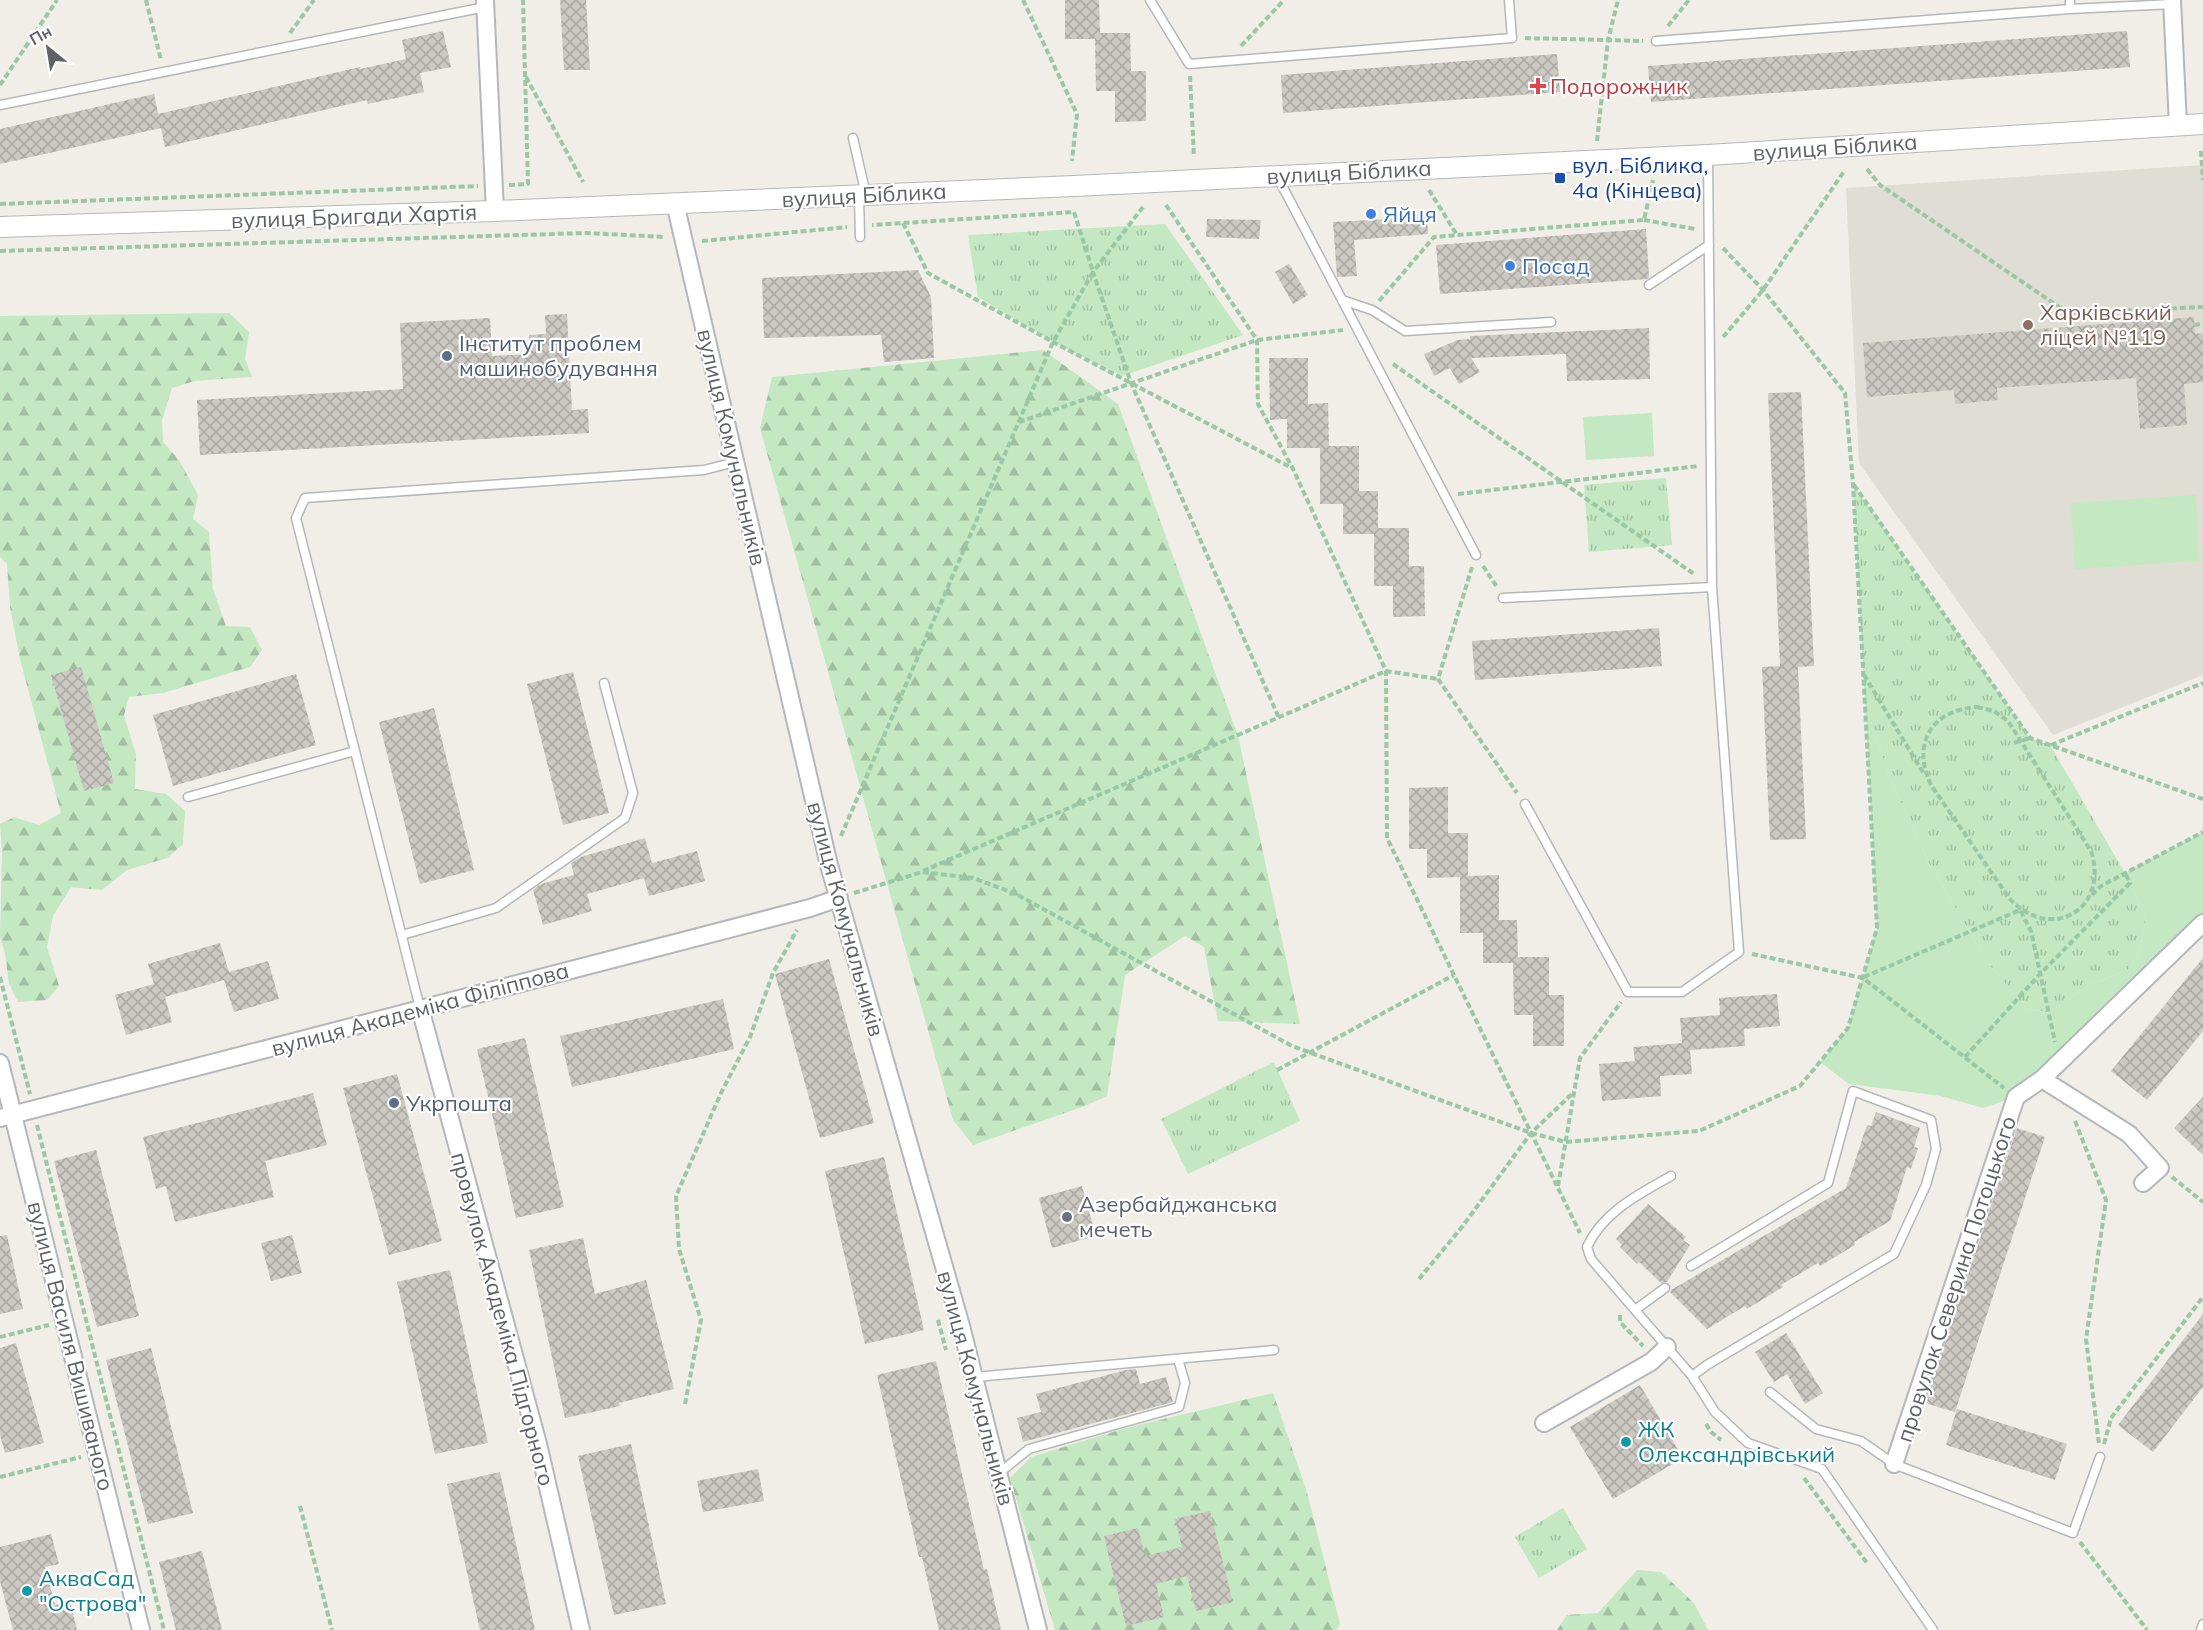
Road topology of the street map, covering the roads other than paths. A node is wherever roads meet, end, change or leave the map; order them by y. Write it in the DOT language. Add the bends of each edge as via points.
graph roads {
  1 [pos="1150,0"];
  2 [pos="1509,0"];
  3 [pos="2173,2"];
  4 [pos="485,4"];
  5 [pos="2070,5"];
  6 [pos="1656,41"];
  7 [pos="0,105"];
  8 [pos="2203,124"];
  9 [pos="2178,125"];
  10 [pos="853,138"];
  11 [pos="1708,155"];
  12 [pos="1276,176"];
  13 [pos="863,195"];
  14 [pos="675,203"];
  15 [pos="495,211"];
  16 [pos="0,227"];
  17 [pos="860,237"];
  18 [pos="1708,245"];
  19 [pos="1649,285"];
  20 [pos="1341,300"];
  21 [pos="1551,322"];
  22 [pos="735,462"];
  23 [pos="1476,555"];
  24 [pos="1712,587"];
  25 [pos="1503,598"];
  26 [pos="604,683"];
  27 [pos="355,751"];
  28 [pos="188,797"];
  29 [pos="1524,804"];
  30 [pos="839,898"];
  31 [pos="2203,923"];
  32 [pos="402,934"];
  33 [pos="420,1008"];
  34 [pos="0,1063"];
  35 [pos="2042,1079"];
  36 [pos="7,1116"];
  37 [pos="1671,1176"];
  38 [pos="2143,1183"];
  39 [pos="1691,1266"];
  40 [pos="1665,1287"];
  41 [pos="1635,1310"];
  42 [pos="1667,1347"];
  43 [pos="1274,1350"];
  44 [pos="1178,1359"];
  45 [pos="1692,1376"];
  46 [pos="975,1377"];
  47 [pos="1770,1392"];
  48 [pos="1544,1423"];
  49 [pos="2100,1457"];
  50 [pos="1894,1464"];
  51 [pos="999,1473"];
  52 [pos="2203,1624"];
  53 [pos="141,1630"];
  54 [pos="581,1630"];
  55 [pos="1038,1630"];
  56 [pos="1933,1630"];
  57 [pos="2200,1630"];
  1 -- 2 [label="lane" via="1190,64 1512,38"];
  3 -- 5 [label="lane"];
  3 -- 9 [label="street"];
  4 -- 7 [label="lane"];
  4 -- 15 [label="street, вулиця Бригади Хартія"];
  5 -- 6 [label="lane"];
  8 -- 9 [label="street, вулиця Біблика"];
  9 -- 11 [label="street, вулиця Біблика"];
  10 -- 13 [label="lane"];
  11 -- 12 [label="street, вулиця Біблика"];
  11 -- 18 [label="lane"];
  12 -- 13 [label="street, вулиця Біблика"];
  12 -- 20 [label="lane"];
  13 -- 14 [label="street, вулиця Біблика"];
  13 -- 17 [label="lane"];
  14 -- 15 [label="street, вулиця Біблика"];
  14 -- 22 [label="street, вулиця Комунальників"];
  15 -- 16 [label="street, вулиця Бригади Хартія"];
  18 -- 19 [label="lane"];
  18 -- 24 [label="lane"];
  20 -- 21 [label="lane" via="1372,310 1405,331"];
  20 -- 23 [label="lane"];
  22 -- 27 [label="lane" via="704,470 305,498 296,519"];
  22 -- 30 [label="street, вулиця Комунальників"];
  24 -- 25 [label="lane"];
  24 -- 29 [label="lane" via="1739,952 1682,992 1628,992"];
  26 -- 32 [label="lane" via="633,793 625,818 496,908"];
  27 -- 28 [label="lane"];
  27 -- 32 [label="lane"];
  30 -- 33 [label="street, вулиця Академіка Філіппова"];
  30 -- 46 [label="street, вулиця Комунальників"];
  31 -- 35 [label="street, провулок Северина Потоцького"];
  32 -- 33 [label="lane"];
  33 -- 36 [label="street, вулиця Академіка Філіппова"];
  33 -- 54 [label="street, провулок Академіка Підгорного" via="537,1444"];
  34 -- 36 [label="street, вулиця Василя Вишиваного"];
  35 -- 38 [label="street" via="2129,1134 2160,1168"];
  35 -- 50 [label="street, провулок Северина Потоцького" via="2016,1097"];
  36 -- 53 [label="street, вулиця Василя Вишиваного" via="64,1321"];
  37 -- 41 [label="lane" via="1627,1201 1593,1235 1587,1247 1591,1259"];
  39 -- 45 [label="lane" via="1828,1183 1853,1091 1931,1120 1936,1149 1926,1185 1894,1254"];
  40 -- 41 [label="lane"];
  41 -- 42 [label="lane"];
  42 -- 45 [label="lane"];
  42 -- 48 [label="street" via="1652,1362"];
  43 -- 44 [label="lane"];
  44 -- 46 [label="lane"];
  44 -- 51 [label="lane" via="1185,1383 1179,1407 1029,1449"];
  45 -- 56 [label="lane" via="1715,1412 1748,1443 1822,1469"];
  46 -- 51 [label="street, вулиця Комунальників"];
  47 -- 50 [label="lane" via="1816,1429 1861,1441"];
  49 -- 50 [label="lane" via="2073,1533"];
  51 -- 55 [label="street, вулиця Комунальників"];
  52 -- 57 [label="lane"];
}
